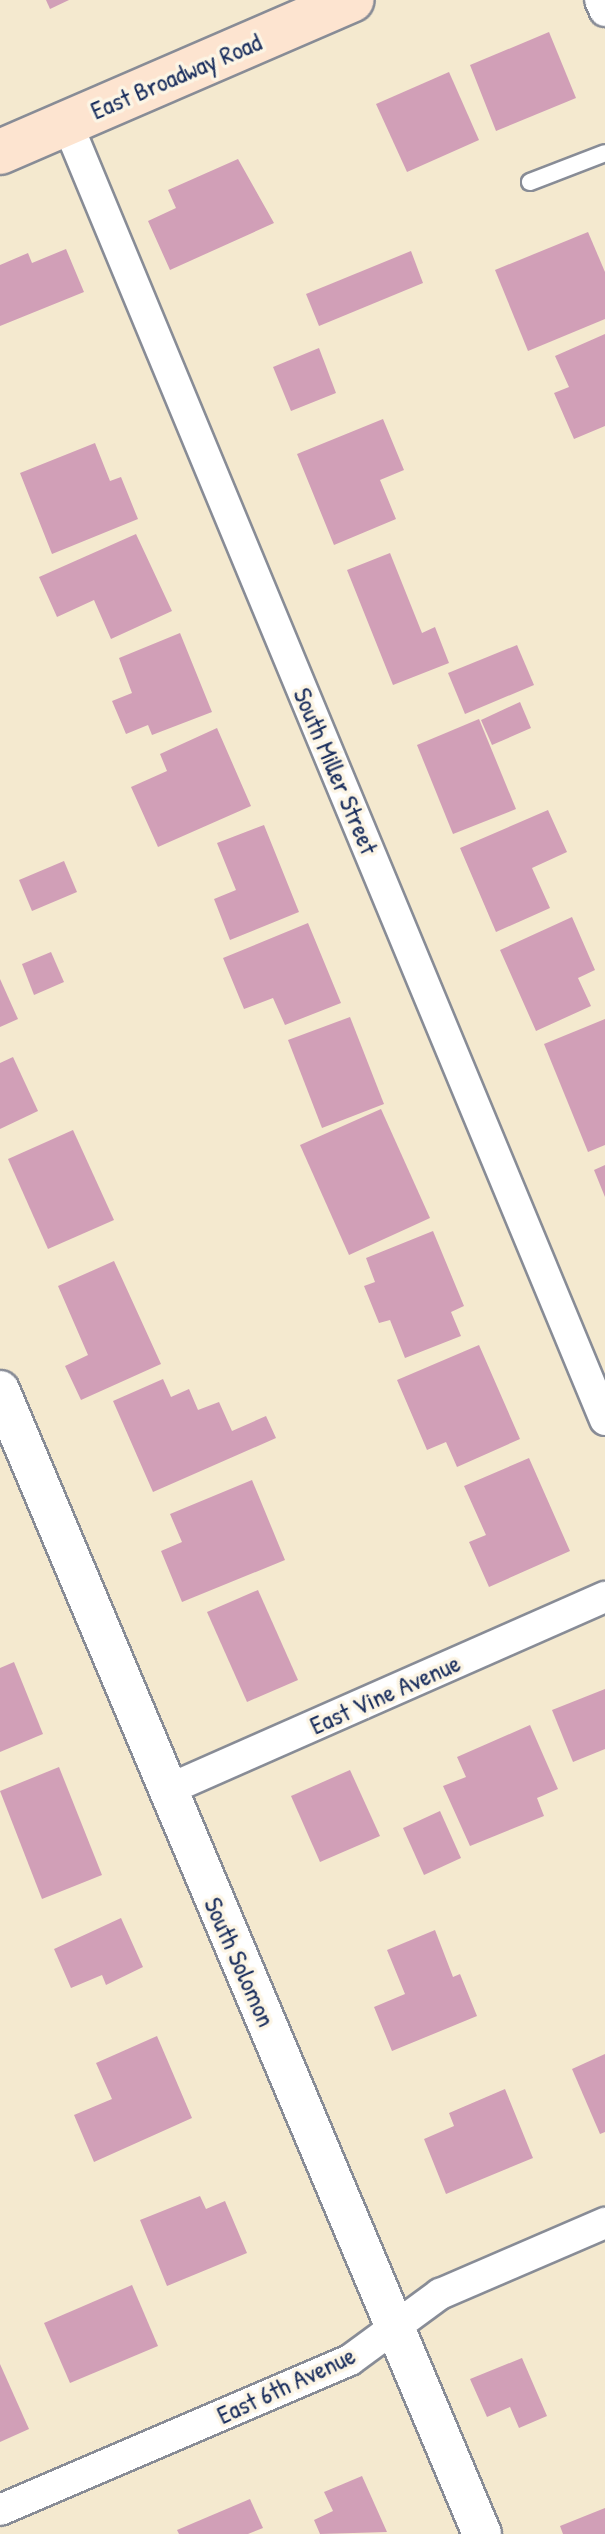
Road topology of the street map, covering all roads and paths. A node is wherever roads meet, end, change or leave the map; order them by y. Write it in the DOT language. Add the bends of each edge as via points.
graph roads {
  1 [pos="352,0"];
  2 [pos="600,0"];
  3 [pos="605,11"];
  4 [pos="67,123"];
  5 [pos="0,152"];
  6 [pos="605,153"];
  7 [pos="530,182"];
  8 [pos="0,1390"];
  9 [pos="605,1420"];
  10 [pos="605,1597"];
  11 [pos="165,1791"];
  12 [pos="605,2223"];
  13 [pos="395,2328"];
  14 [pos="0,2510"];
  15 [pos="482,2534"];
  1 -- 4 [label="main road, East Broadway Road"];
  2 -- 3 [label="street"];
  4 -- 5 [label="main road, East Broadway Road"];
  4 -- 9 [label="street, South Miller Street"];
  6 -- 7 [label="lane"];
  8 -- 11 [label="street, South Solomon"];
  10 -- 11 [label="street, East Vine Avenue"];
  11 -- 13 [label="street, South Solomon"];
  12 -- 13 [label="street, East 6th Avenue" via="440,2294"];
  13 -- 14 [label="street, East 6th Avenue" via="350,2360"];
  13 -- 15 [label="street, South Solomon"];
}
